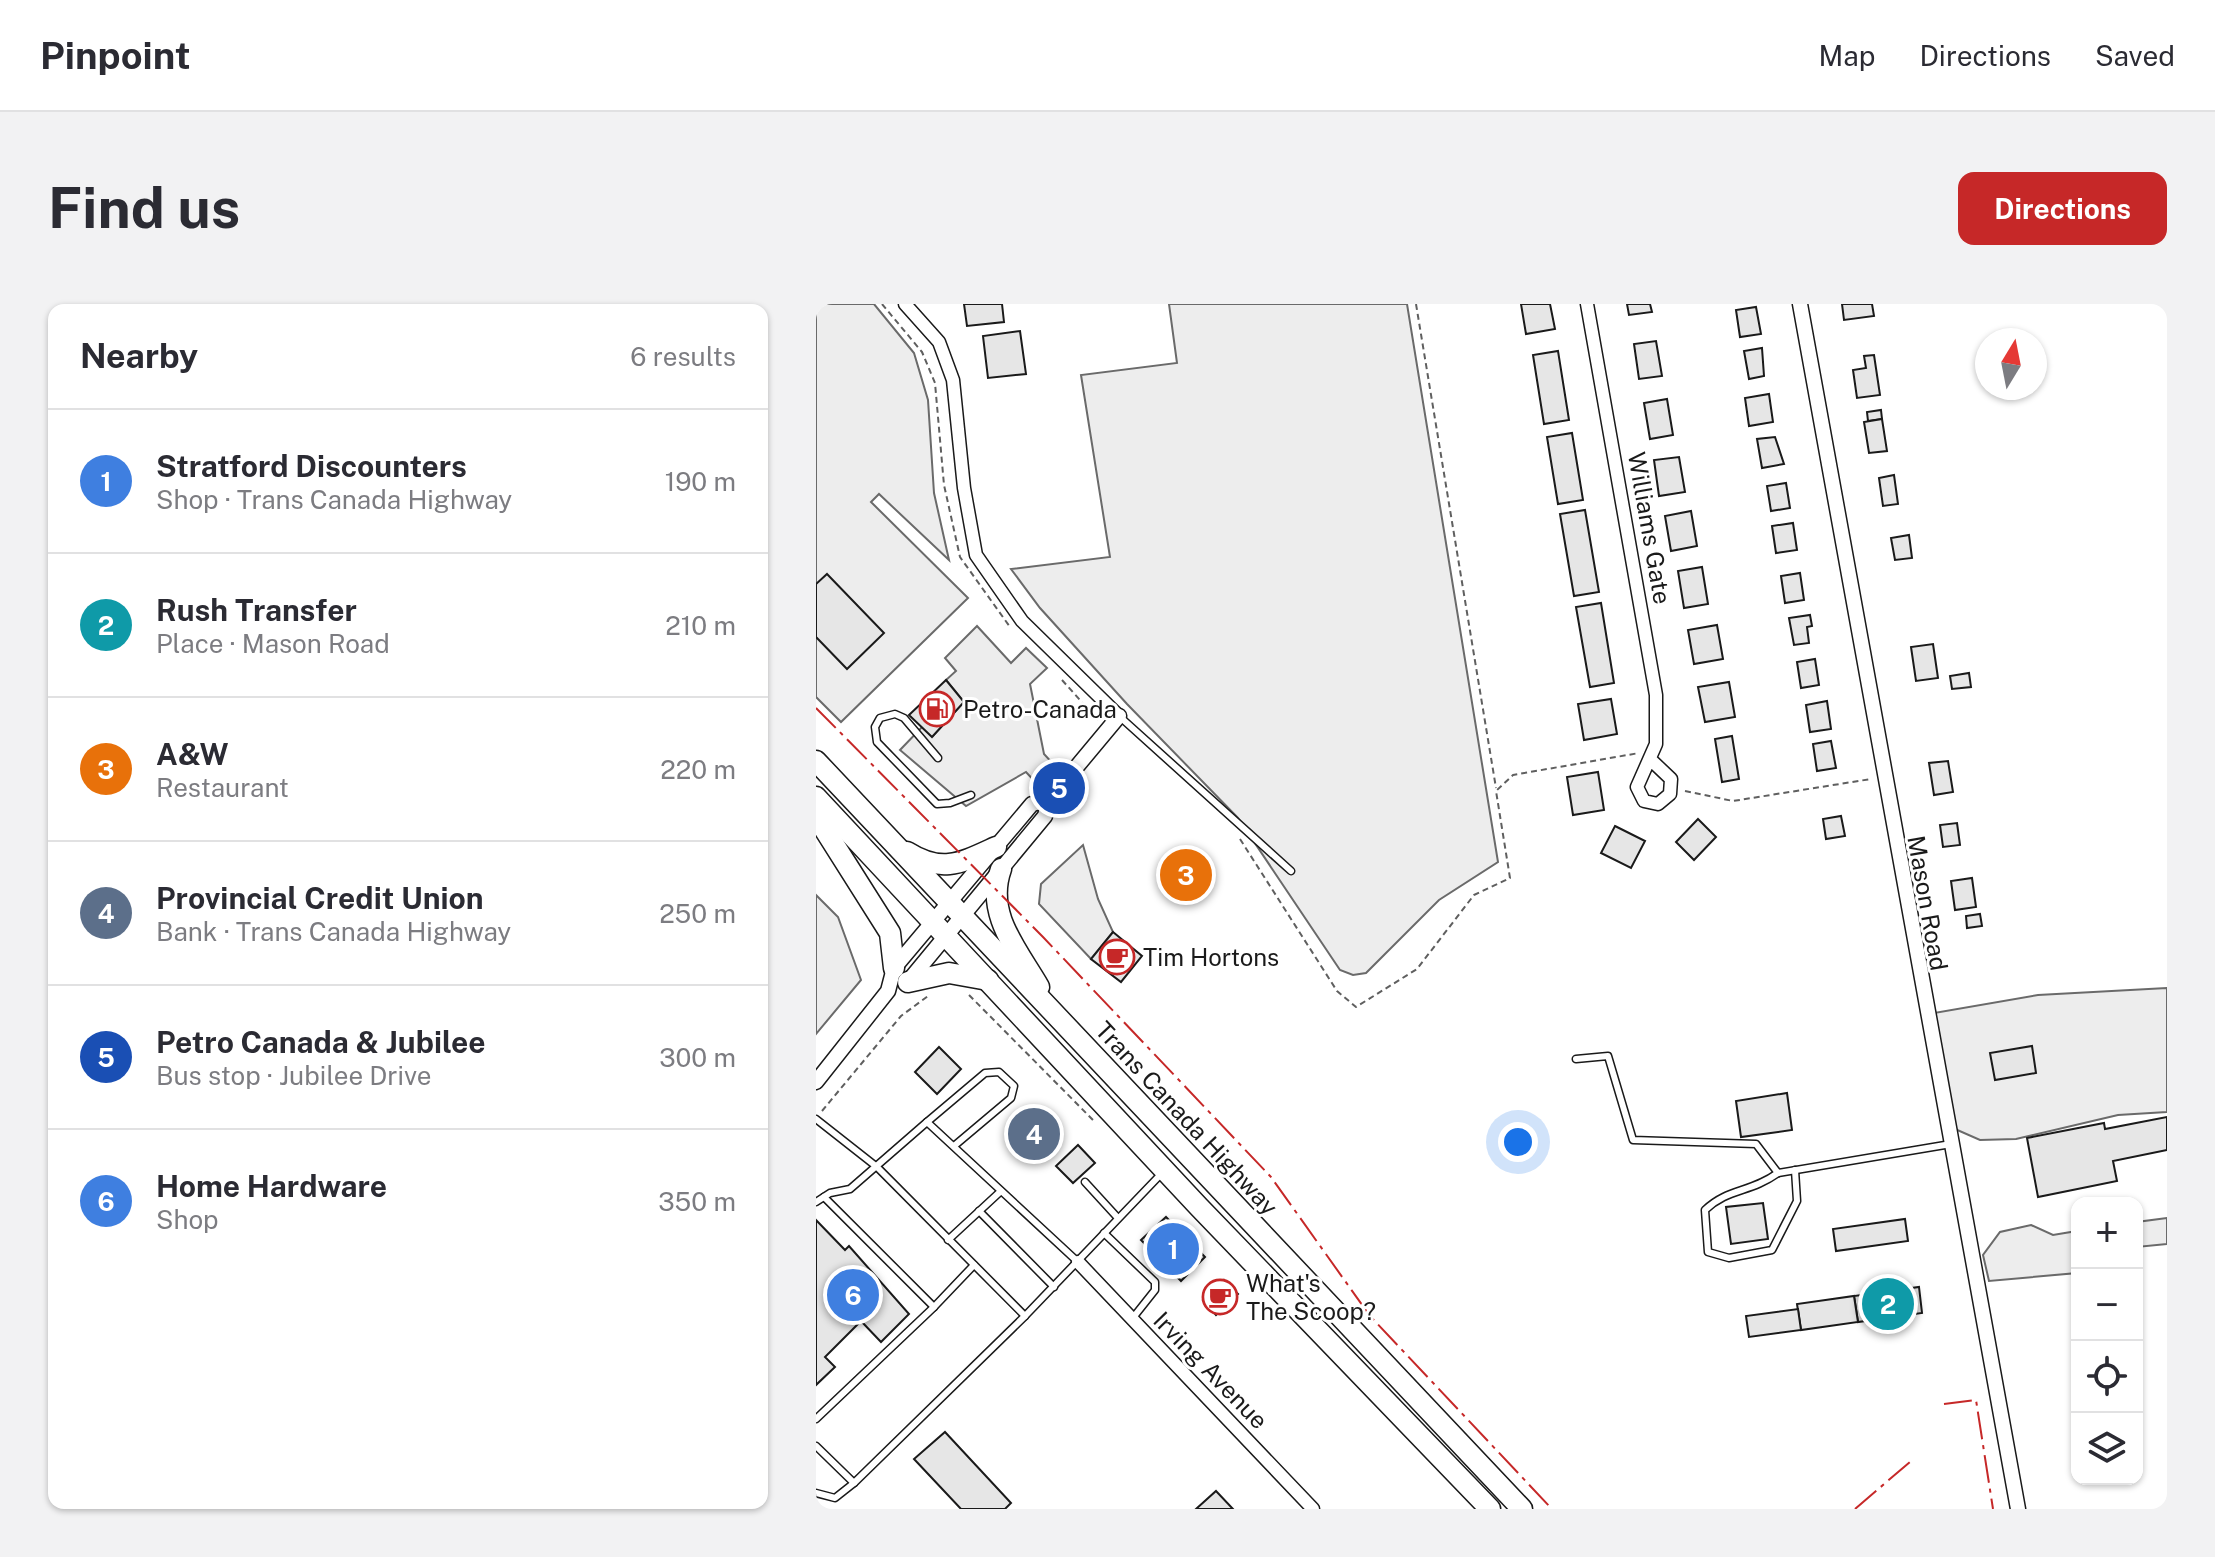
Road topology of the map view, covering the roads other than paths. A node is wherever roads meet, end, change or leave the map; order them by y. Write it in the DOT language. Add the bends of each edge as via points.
graph roads {
  1 [pos="905,304"];
  2 [pos="1587,304"];
  3 [pos="1800,304"];
  4 [pos="1119,716"];
  5 [pos="1652,757"];
  6 [pos="938,758"];
  7 [pos="816,761"];
  8 [pos="971,795"];
  9 [pos="816,797"];
  10 [pos="1049,800"];
  11 [pos="816,816"];
  12 [pos="888,840"];
  13 [pos="996,847"];
  14 [pos="1001,869"];
  15 [pos="1291,871"];
  16 [pos="954,911"];
  17 [pos="940,928"];
  18 [pos="901,975"];
  19 [pos="988,980"];
  20 [pos="1058,1018"];
  21 [pos="1576,1059"];
  22 [pos="816,1082"];
  23 [pos="816,1119"];
  24 [pos="927,1122"];
  25 [pos="1951,1144"];
  26 [pos="954,1146"];
  27 [pos="877,1167"];
  28 [pos="1165,1170"];
  29 [pos="1795,1170"];
  30 [pos="1778,1173"];
  31 [pos="1085,1182"];
  32 [pos="1001,1191"];
  33 [pos="824,1197"];
  34 [pos="816,1202"];
  35 [pos="979,1211"];
  36 [pos="1117,1217"];
  37 [pos="1104,1233"];
  38 [pos="948,1240"];
  39 [pos="1078,1262"];
  40 [pos="974,1265"];
  41 [pos="1054,1287"];
  42 [pos="934,1307"];
  43 [pos="1025,1316"];
  44 [pos="1132,1319"];
  45 [pos="816,1419"];
  46 [pos="816,1446"];
  47 [pos="854,1483"];
  48 [pos="816,1493"];
  49 [pos="1313,1509"];
  50 [pos="1490,1509"];
  51 [pos="1522,1509"];
  52 [pos="2018,1509"];
  1 -- 4 [label="street" via="939,342 953,380 976,555 1022,621"];
  2 -- 5 [label="street, Williams Gate" via="1654,676 1657,730"];
  3 -- 25 [label="street, Mason Road"];
  4 -- 10 [label="street"];
  4 -- 15 [label="lane"];
  5 -- 5 [label="street, Williams Gate" via="1637,787 1651,804 1665,800 1672,787 1667,772"];
  6 -- 8 [label="lane" via="904,718 880,718 877,742 937,804"];
  7 -- 12 [label="highway, Trans Canada Highway"];
  9 -- 17 [label="highway"];
  10 -- 13 [label="street" via="1032,804"];
  10 -- 14 [label="street" via="1045,816"];
  11 -- 18 [label="highway" via="890,933"];
  12 -- 13 [label="highway" via="925,863 943,865 961,864"];
  12 -- 16 [label="highway, Trans Canada Highway"];
  13 -- 16 [label="street"];
  14 -- 16 [label="street"];
  14 -- 20 [label="highway" via="995,904 1000,921"];
  16 -- 17 [label="street"];
  16 -- 20 [label="highway, Trans Canada Highway"];
  17 -- 18 [label="street"];
  17 -- 19 [label="highway"];
  18 -- 19 [label="highway" via="949,973"];
  18 -- 22 [label="street"];
  19 -- 28 [label="highway"];
  20 -- 51 [label="highway, Trans Canada Highway"];
  21 -- 30 [label="lane" via="1608,1056 1633,1140 1756,1144"];
  23 -- 27 [label="lane"];
  24 -- 26 [label="lane"];
  24 -- 26 [label="lane" via="985,1073 999,1072 1014,1086 1011,1098"];
  24 -- 27 [label="lane"];
  25 -- 29 [label="lane"];
  25 -- 52 [label="street, Mason Road"];
  26 -- 32 [label="lane"];
  27 -- 33 [label="lane" via="850,1189"];
  27 -- 38 [label="lane"];
  28 -- 36 [label="lane"];
  28 -- 50 [label="highway"];
  29 -- 30 [label="lane"];
  29 -- 30 [label="lane" via="1797,1201 1772,1250 1729,1258 1708,1252 1705,1210 1719,1196 1759,1187"];
  31 -- 36 [label="lane"];
  32 -- 35 [label="lane"];
  32 -- 39 [label="lane"];
  33 -- 34 [label="lane"];
  33 -- 42 [label="lane"];
  35 -- 38 [label="lane"];
  35 -- 41 [label="lane"];
  36 -- 37 [label="lane"];
  37 -- 39 [label="lane"];
  37 -- 44 [label="lane" via="1155,1282 1155,1290"];
  38 -- 40 [label="lane"];
  39 -- 41 [label="lane"];
  39 -- 44 [label="street, Irving Avenue"];
  40 -- 42 [label="lane"];
  40 -- 43 [label="lane"];
  41 -- 43 [label="lane"];
  42 -- 45 [label="lane"];
  43 -- 47 [label="lane"];
  44 -- 49 [label="street, Irving Avenue"];
  46 -- 47 [label="lane"];
  47 -- 48 [label="lane" via="835,1498"];
}
